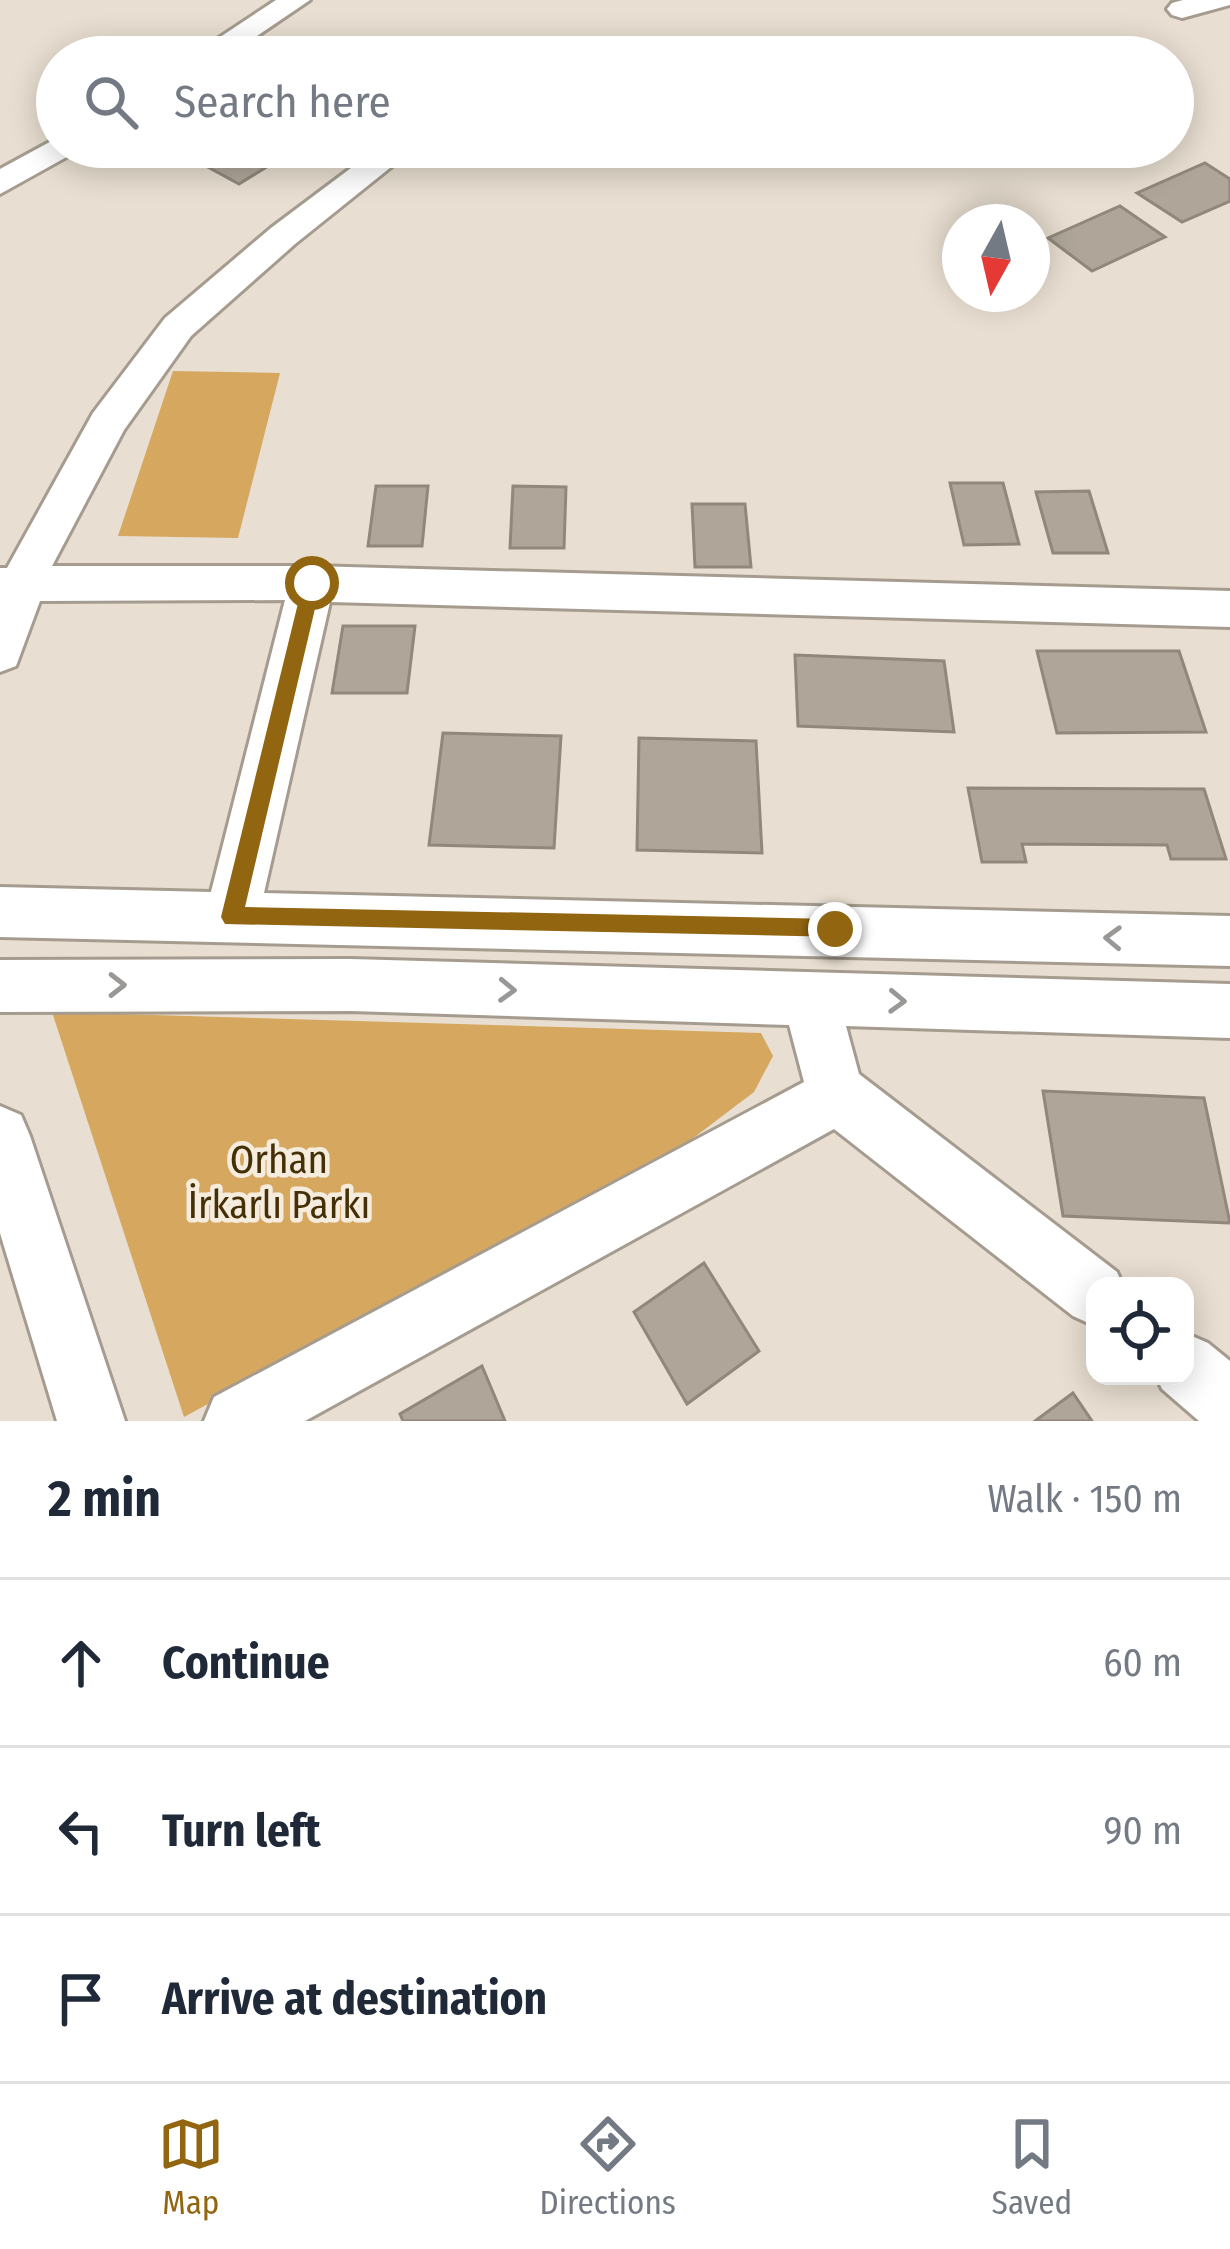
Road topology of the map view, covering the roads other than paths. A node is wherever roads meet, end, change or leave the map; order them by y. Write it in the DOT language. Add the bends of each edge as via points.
graph roads {
  1 [pos="296,0"];
  2 [pos="1219,0"];
  3 [pos="1181,9"];
  4 [pos="239,36"];
  5 [pos="36,162"];
  6 [pos="372,168"];
  7 [pos="0,184"];
  8 [pos="312,583"];
  9 [pos="11,585"];
  10 [pos="1230,610"];
  11 [pos="0,653"];
  12 [pos="0,912"];
  13 [pos="232,917"];
  14 [pos="1230,941"];
  15 [pos="0,986"];
  16 [pos="812,998"];
  17 [pos="1230,1011"];
  18 [pos="838,1095"];
  19 [pos="0,1136"];
  20 [pos="1086,1287"];
  21 [pos="1194,1374"];
  22 [pos="1230,1404"];
  23 [pos="92,1421"];
  24 [pos="238,1421"];
  1 -- 4 [label="street"];
  2 -- 3 [label="street"];
  5 -- 7 [label="street"];
  6 -- 9 [label="street" via="178,327 107,423"];
  8 -- 9 [label="street"];
  8 -- 10 [label="street"];
  8 -- 13 [label="street"];
  9 -- 11 [label="street"];
  12 -- 13 [label="street"];
  14 -- 13 [label="street, one-way"];
  15 -- 16 [label="street, one-way" via="351,985"];
  16 -- 17 [label="street, one-way"];
  16 -- 18 [label="street"];
  18 -- 20 [label="street"];
  18 -- 24 [label="street"];
  19 -- 23 [label="street"];
  21 -- 22 [label="street"];
}
